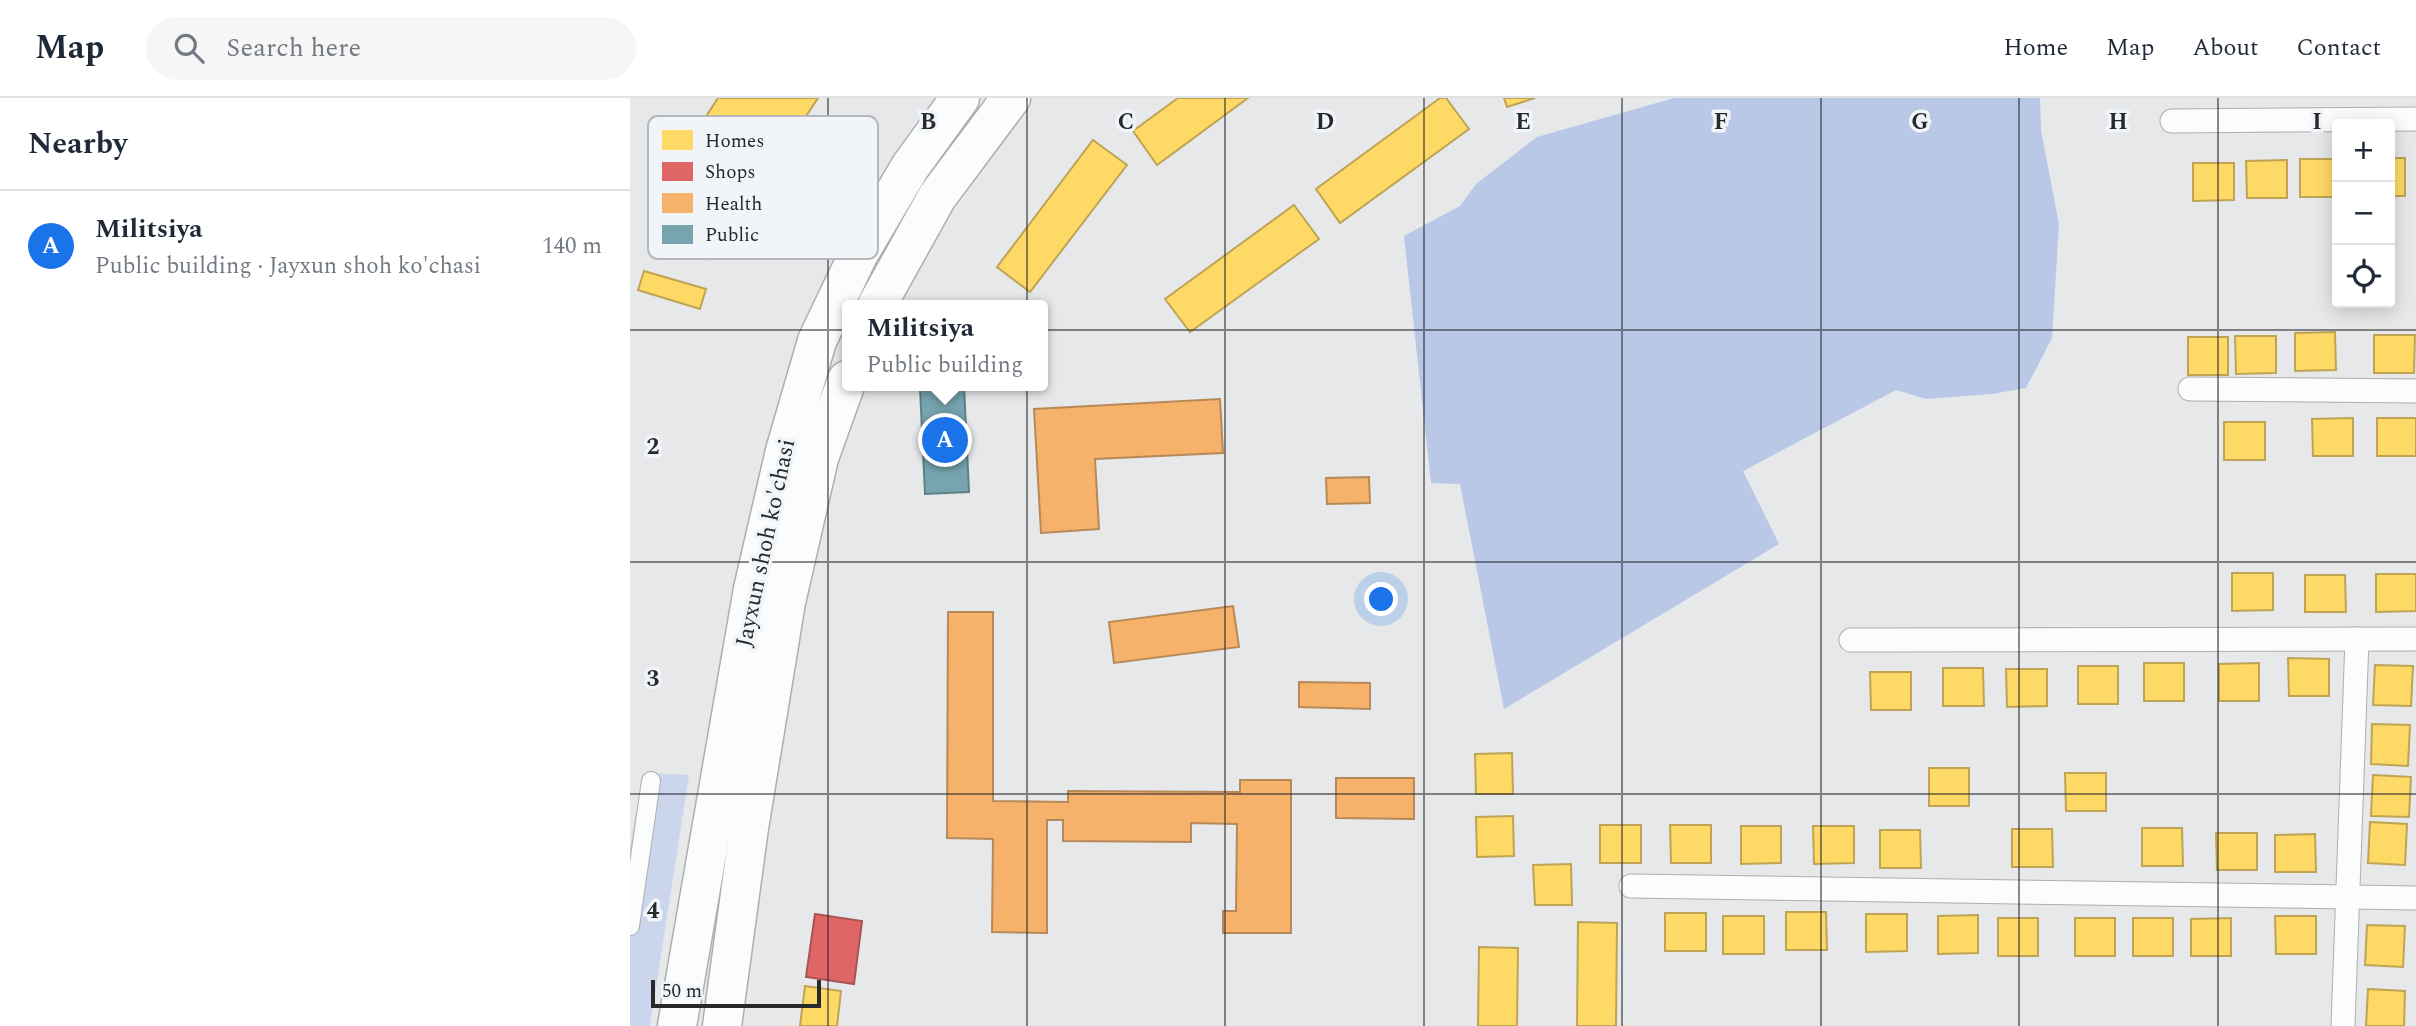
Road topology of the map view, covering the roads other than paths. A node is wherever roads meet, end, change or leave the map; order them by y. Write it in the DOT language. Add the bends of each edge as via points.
graph roads {
  1 [pos="960,98"];
  2 [pos="1011,98"];
  3 [pos="2416,119"];
  4 [pos="2172,121"];
  5 [pos="878,221"];
  6 [pos="856,259"];
  7 [pos="880,300"];
  8 [pos="2189,389"];
  9 [pos="843,391"];
  10 [pos="2416,391"];
  11 [pos="2357,639"];
  12 [pos="2416,639"];
  13 [pos="1851,640"];
  14 [pos="651,781"];
  15 [pos="1631,886"];
  16 [pos="2347,897"];
  17 [pos="2416,898"];
  18 [pos="630,926"];
  19 [pos="677,1026"];
  20 [pos="722,1026"];
  21 [pos="2343,1026"];
  1 -- 5 [label="highway, Jayxun shoh ko'chasi"];
  2 -- 7 [label="highway" via="937,197"];
  3 -- 4 [label="street"];
  6 -- 19 [label="highway, Jayxun shoh ko'chasi" via="817,341 785,451 753,589"];
  8 -- 10 [label="street"];
  9 -- 20 [label="highway, Jayxun shoh ko'chasi" via="819,458 786,602"];
  11 -- 12 [label="street"];
  11 -- 13 [label="street"];
  11 -- 16 [label="street"];
  14 -- 18 [label="street"];
  15 -- 16 [label="street"];
  16 -- 17 [label="street"];
  16 -- 21 [label="street"];
}
